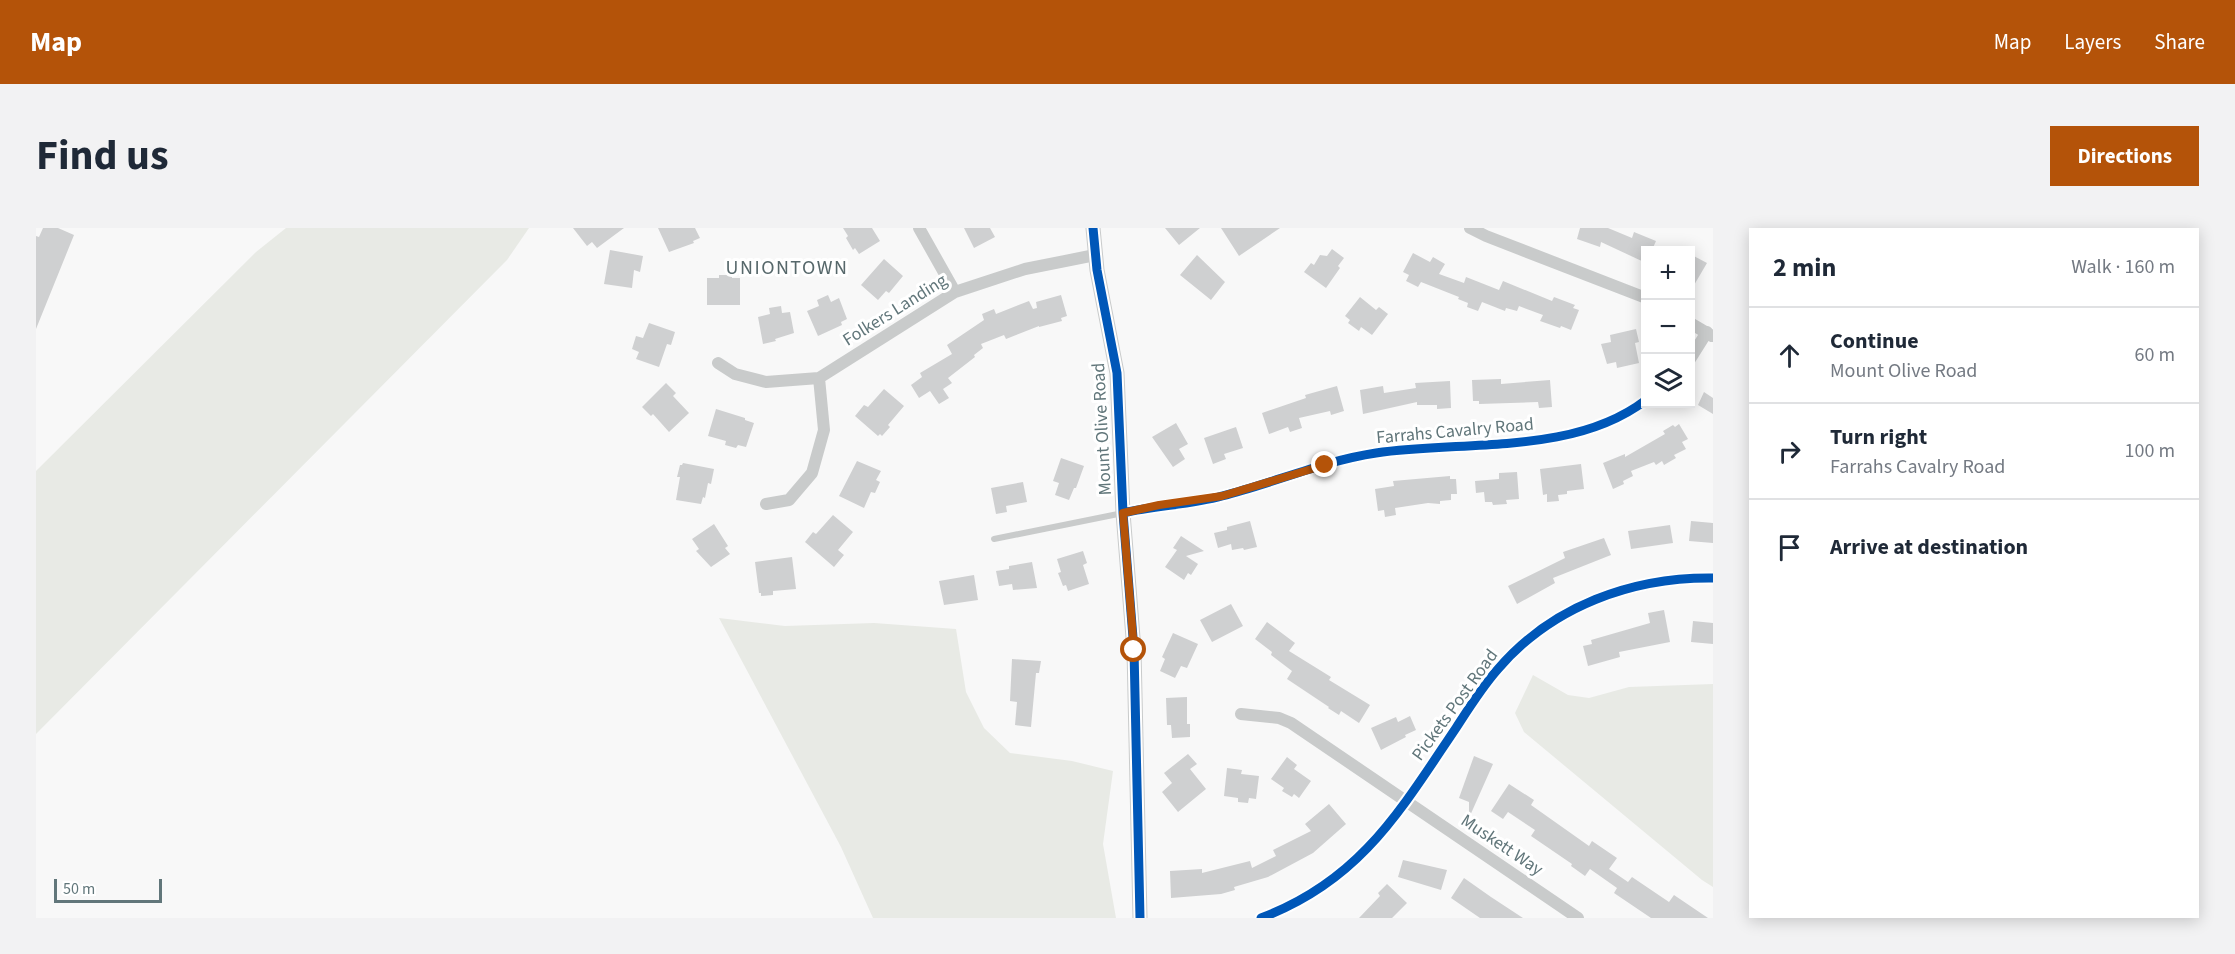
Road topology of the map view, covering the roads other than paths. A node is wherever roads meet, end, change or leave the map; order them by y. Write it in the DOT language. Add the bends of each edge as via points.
graph roads {
  1 [pos="919,228"];
  2 [pos="1093,228"];
  3 [pos="1470,228"];
  4 [pos="1095,255"];
  5 [pos="956,292"];
  6 [pos="1641,296"];
  7 [pos="1695,325"];
  8 [pos="1710,334"];
  9 [pos="1694,354"];
  10 [pos="718,363"];
  11 [pos="819,378"];
  12 [pos="1641,403"];
  13 [pos="766,504"];
  14 [pos="1123,513"];
  15 [pos="994,539"];
  16 [pos="1713,578"];
  17 [pos="1241,714"];
  18 [pos="1406,802"];
  19 [pos="1140,918"];
  20 [pos="1262,918"];
  21 [pos="1578,918"];
  1 -- 5 [label="street"];
  2 -- 4 [label="street, Mount Olive Road"];
  3 -- 6 [label="street"];
  4 -- 5 [label="street, Folkers Landing" via="1025,269"];
  4 -- 14 [label="street, Mount Olive Road" via="1117,373"];
  5 -- 11 [label="street, Folkers Landing"];
  7 -- 8 [label="street"];
  8 -- 9 [label="street"];
  10 -- 11 [label="street, Folkers Landing" via="735,374 766,382"];
  11 -- 13 [label="street" via="824,430 812,473 789,500"];
  12 -- 14 [label="street, Farrahs Cavalry Road" via="1601,425 1560,437 1375,453 1222,496"];
  14 -- 15 [label="lane"];
  14 -- 19 [label="street, Mount Olive Road" via="1134,650"];
  16 -- 18 [label="street, Pickets Post Road" via="1662,580 1629,587 1575,608 1534,635 1485,686"];
  17 -- 18 [label="street, Muskett Way" via="1291,723"];
  18 -- 20 [label="street, Pickets Post Road" via="1372,845 1328,884"];
  18 -- 21 [label="street, Muskett Way"];
}
